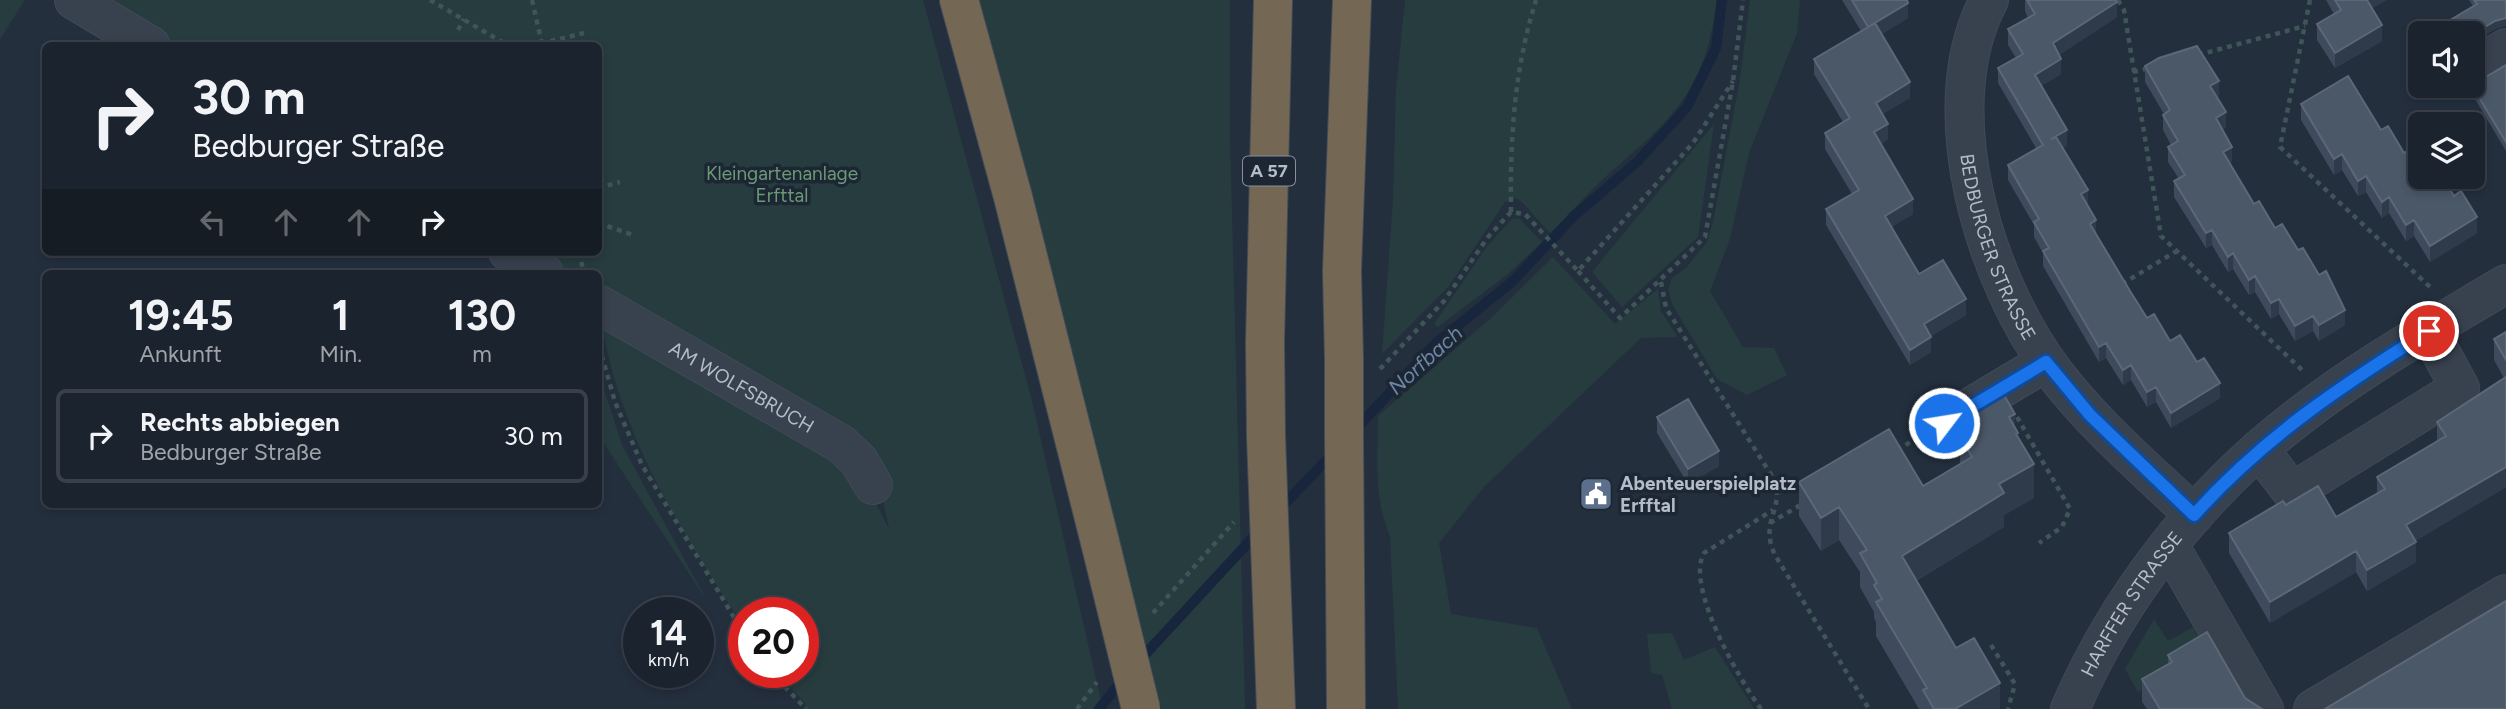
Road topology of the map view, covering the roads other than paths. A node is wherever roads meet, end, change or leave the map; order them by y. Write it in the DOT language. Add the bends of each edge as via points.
graph roads {
  1 [pos="74,0"];
  2 [pos="959,0"];
  3 [pos="1273,0"];
  4 [pos="1352,0"];
  5 [pos="1989,0"];
  6 [pos="145,42"];
  7 [pos="2506,48"];
  8 [pos="2485,61"];
  9 [pos="515,256"];
  10 [pos="539,270"];
  11 [pos="2506,284"];
  12 [pos="602,306"];
  13 [pos="2443,322"];
  14 [pos="2046,362"];
  15 [pos="1944,423"];
  16 [pos="2259,449"];
  17 [pos="873,485"];
  18 [pos="2194,515"];
  19 [pos="2169,545"];
  20 [pos="2506,594"];
  21 [pos="1141,709"];
  22 [pos="1276,709"];
  23 [pos="1346,709"];
  24 [pos="2070,709"];
  25 [pos="2264,709"];
  26 [pos="2313,709"];
  1 -- 6 [label="street"];
  2 -- 21 [label="highway, bridge"];
  3 -- 22 [label="highway, A 57, bridge" via="1265,342"];
  4 -- 23 [label="highway, bridge" via="1342,271"];
  5 -- 14 [label="street, BEDBURGER STRASSE" via="1977,28 1968,76 1971,174 1996,267 2020,321"];
  7 -- 8 [label="street"];
  9 -- 10 [label="street"];
  11 -- 13 [label="street, HARFFER STRASSE"];
  12 -- 17 [label="street, AM WOLFSBRUCH" via="841,444 859,461"];
  13 -- 16 [label="street, HARFFER STRASSE" via="2328,395"];
  13 -- 16 [label="street" via="2460,388 2292,492"];
  14 -- 15 [label="street"];
  14 -- 18 [label="street, BEDBURGER STRASSE" via="2094,419"];
  16 -- 18 [label="street, HARFFER STRASSE"];
  18 -- 19 [label="street, HARFFER STRASSE"];
  19 -- 24 [label="street, HARFFER STRASSE" via="2126,606"];
  19 -- 25 [label="street"];
  20 -- 26 [label="street"];
}
